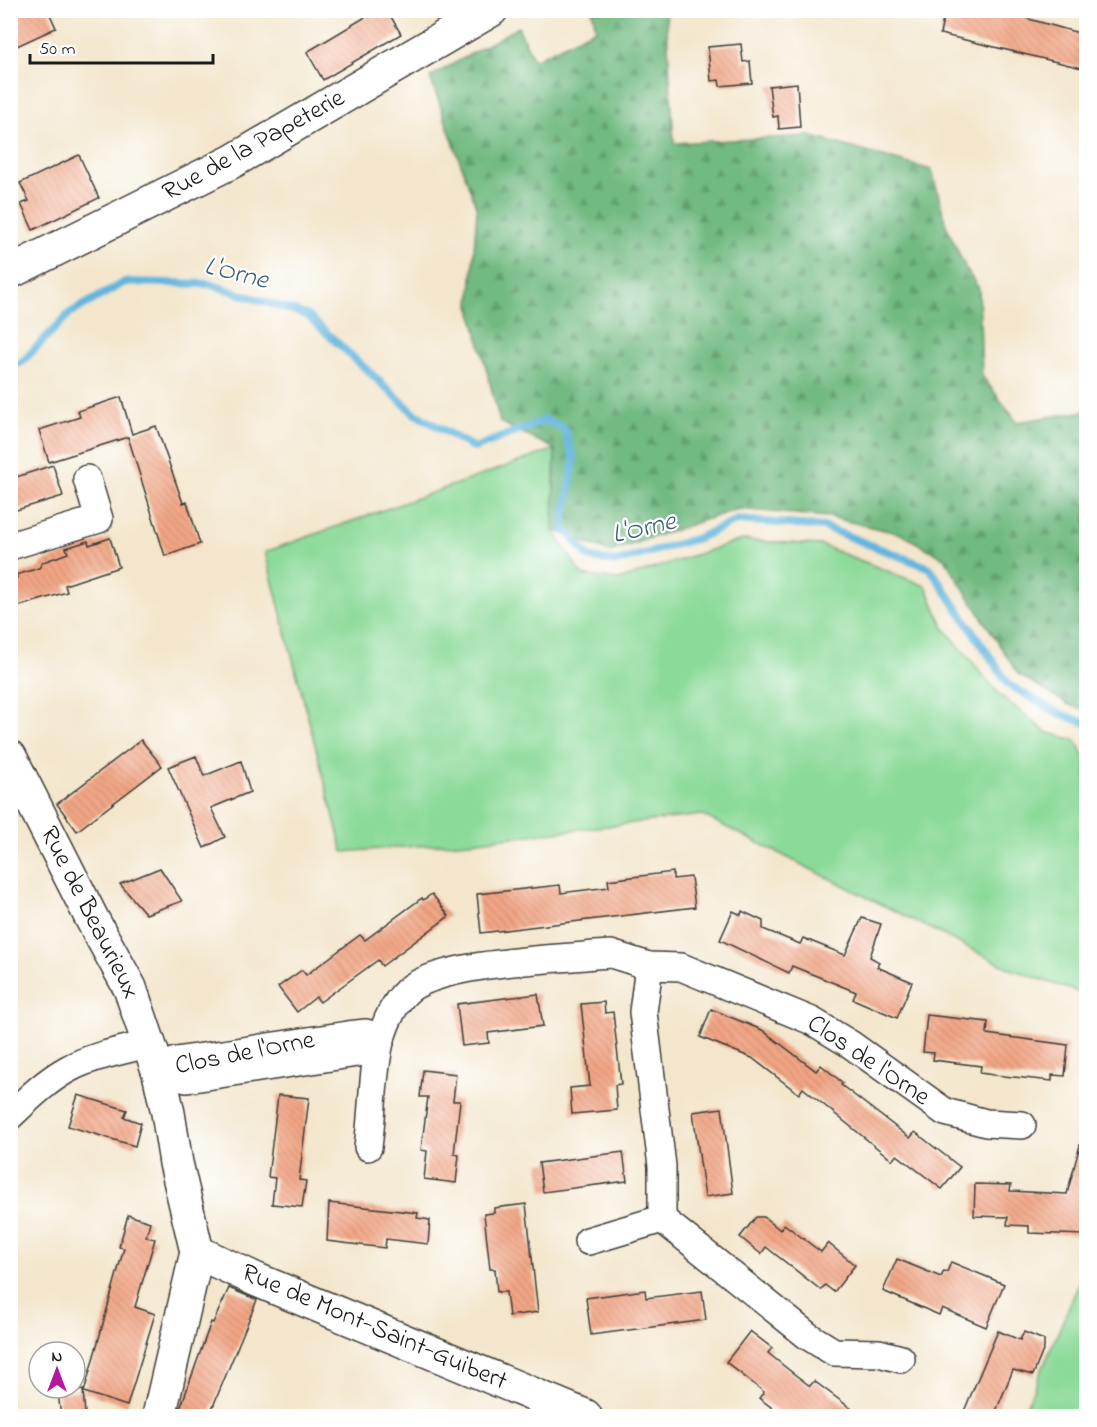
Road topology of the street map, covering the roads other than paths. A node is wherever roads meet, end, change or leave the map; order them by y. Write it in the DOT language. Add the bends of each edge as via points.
graph roads {
  1 [pos="492,10"];
  2 [pos="10,272"];
  3 [pos="87,479"];
  4 [pos="10,546"];
  5 [pos="10,757"];
  6 [pos="649,966"];
  7 [pos="381,1039"];
  8 [pos="153,1058"];
  9 [pos="10,1116"];
  10 [pos="1022,1125"];
  11 [pos="368,1147"];
  12 [pos="662,1220"];
  13 [pos="588,1240"];
  14 [pos="197,1251"];
  15 [pos="901,1359"];
  16 [pos="159,1416"];
  17 [pos="585,1416"];
  1 -- 2 [label="street, Rue de la Papeterie" via="233,161"];
  3 -- 4 [label="street" via="99,519"];
  5 -- 8 [label="street, Rue de Beaurieux" via="130,988"];
  6 -- 7 [label="street, Clos de l'Orne" via="611,954 456,970 410,989 388,1020"];
  6 -- 10 [label="street, Clos de l'Orne" via="681,967 812,1021 945,1112 986,1123"];
  6 -- 12 [label="street" via="643,1012 662,1166"];
  7 -- 8 [label="street, Clos de l'Orne" via="364,1052 187,1079"];
  7 -- 11 [label="street, Clos de l'Orne"];
  8 -- 9 [label="street" via="69,1068 43,1085"];
  8 -- 14 [label="street, Rue de Beaurieux"];
  12 -- 13 [label="street"];
  12 -- 15 [label="street" via="808,1336 834,1352 879,1353"];
  14 -- 16 [label="street"];
  14 -- 17 [label="street, Rue de Mont-Saint-Guibert" via="256,1280"];
}
